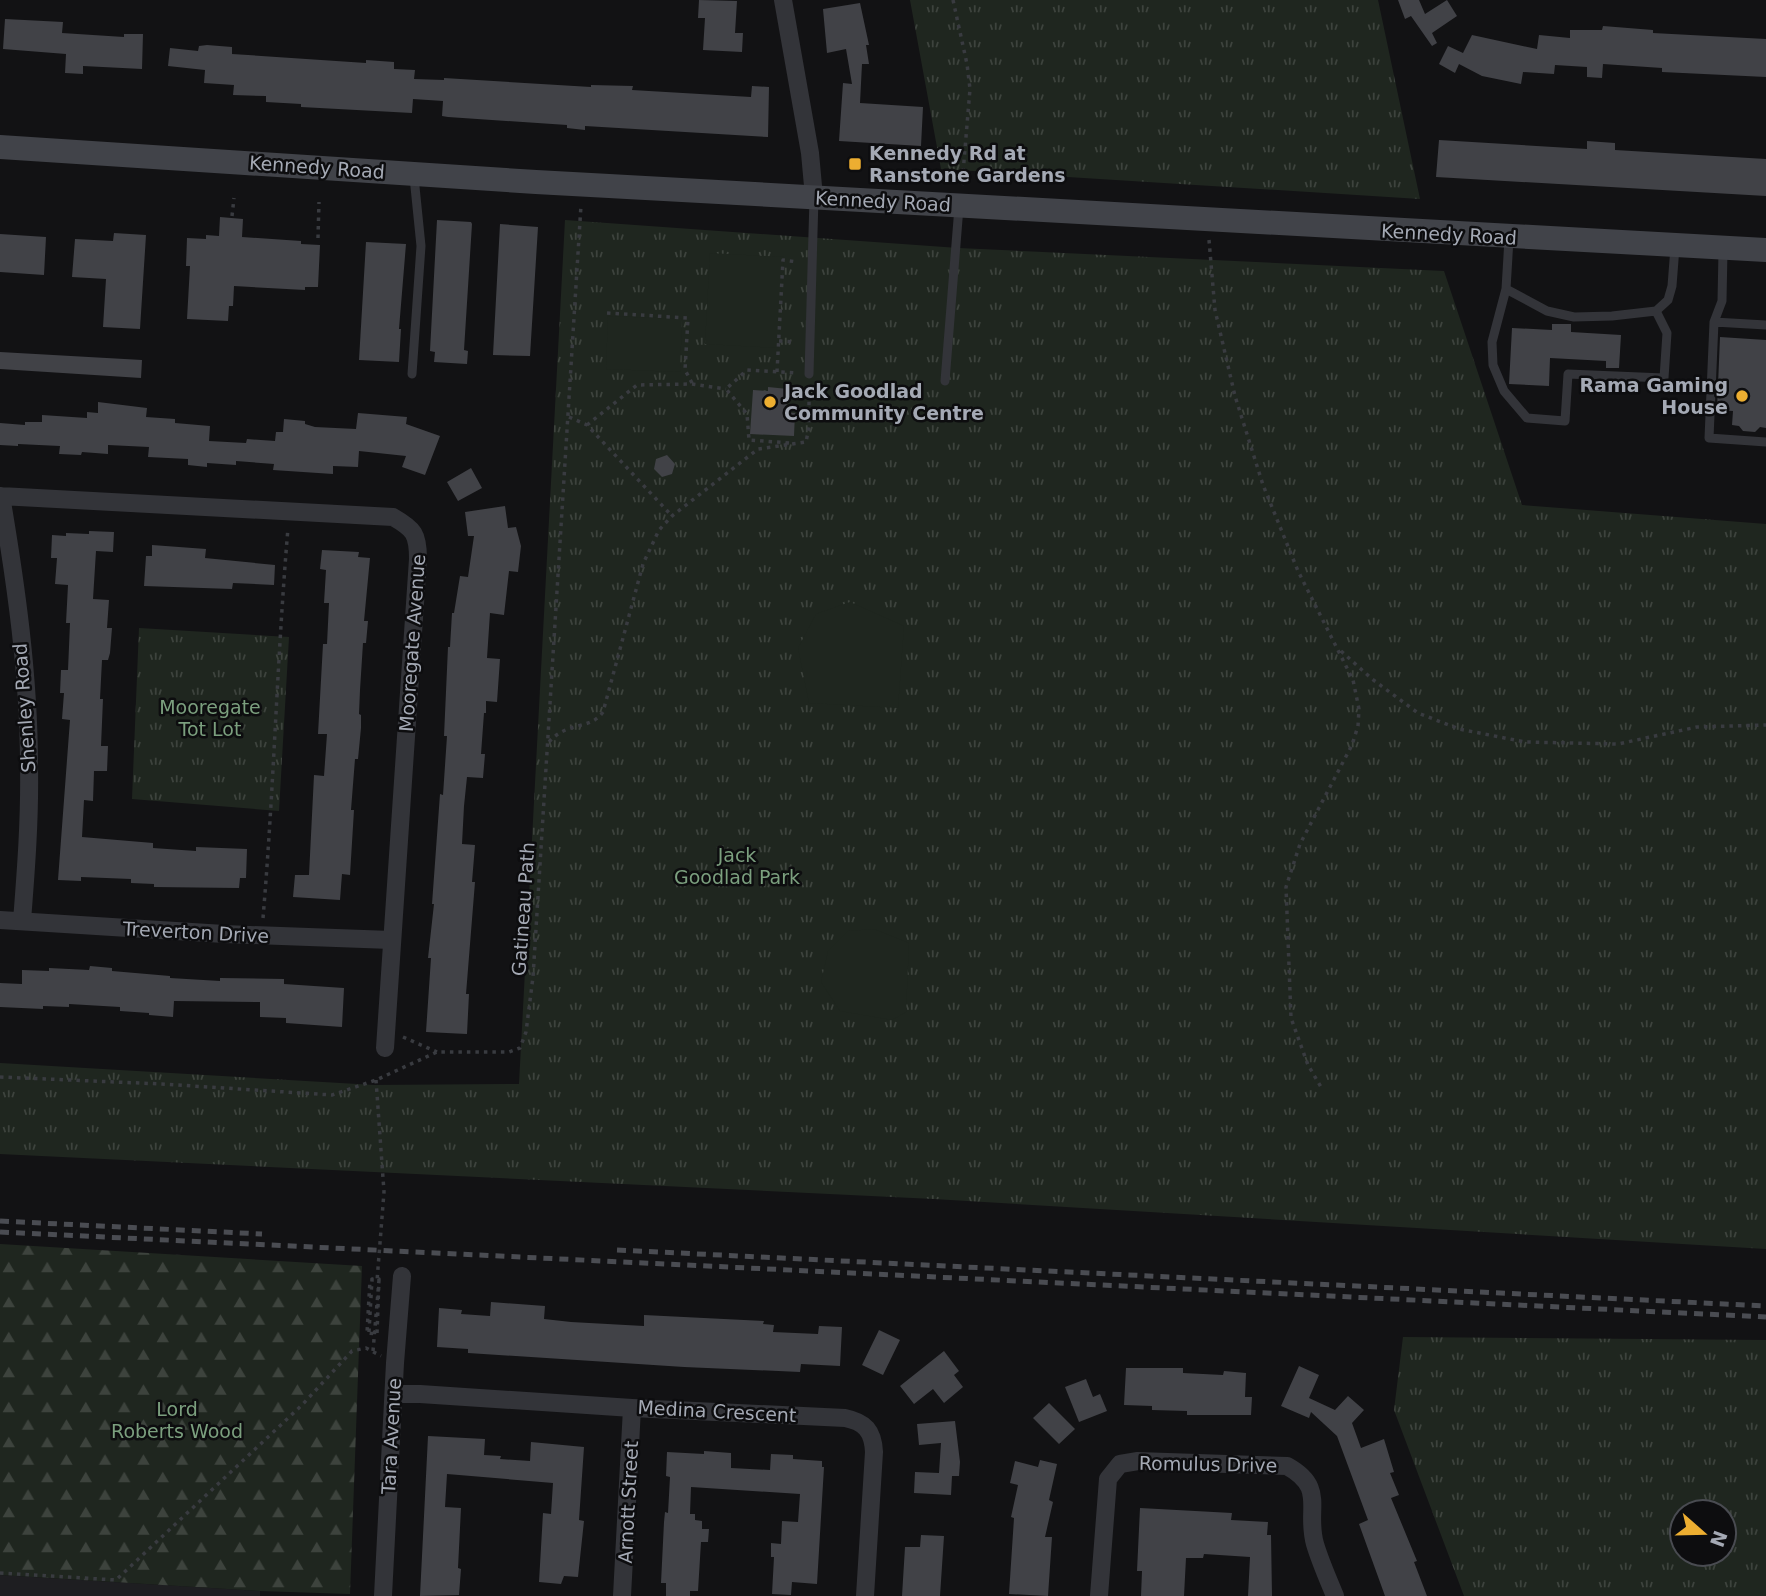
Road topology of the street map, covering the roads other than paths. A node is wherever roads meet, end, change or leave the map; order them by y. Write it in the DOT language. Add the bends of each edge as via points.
graph roads {
  1 [pos="783,0"];
  2 [pos="0,146"];
  3 [pos="414,174"];
  4 [pos="960,195"];
  5 [pos="814,197"];
  6 [pos="1509,237"];
  7 [pos="1676,246"];
  8 [pos="1723,248"];
  9 [pos="1766,250"];
  10 [pos="1506,289"];
  11 [pos="1656,311"];
  12 [pos="1714,322"];
  13 [pos="1766,325"];
  14 [pos="412,374"];
  15 [pos="809,374"];
  16 [pos="945,381"];
  17 [pos="1766,442"];
  18 [pos="1,496"];
  19 [pos="0,920"];
  20 [pos="22,921"];
  21 [pos="391,940"];
  22 [pos="386,1040"];
  23 [pos="402,1276"];
  24 [pos="394,1394"];
  25 [pos="632,1408"];
  26 [pos="383,1596"];
  27 [pos="622,1596"];
  28 [pos="865,1596"];
  29 [pos="1099,1596"];
  30 [pos="1335,1596"];
  1 -- 5 [label="street"];
  2 -- 3 [label="main road, Kennedy Road"];
  3 -- 5 [label="main road, Kennedy Road"];
  3 -- 14 [label="lane" via="421,246"];
  4 -- 5 [label="main road, Kennedy Road"];
  4 -- 6 [label="main road, Kennedy Road" via="1207,220"];
  4 -- 16 [label="lane"];
  5 -- 15 [label="lane"];
  6 -- 7 [label="main road, Kennedy Road"];
  6 -- 10 [label="lane"];
  7 -- 8 [label="main road, Kennedy Road"];
  7 -- 11 [label="lane" via="1668,300"];
  8 -- 9 [label="main road, Kennedy Road"];
  8 -- 12 [label="lane" via="1722,301"];
  10 -- 11 [label="lane" via="1548,311 1574,317"];
  10 -- 11 [label="lane" via="1492,342 1493,365 1504,391 1527,418 1565,421 1568,374 1664,378 1667,332"];
  12 -- 13 [label="lane"];
  12 -- 17 [label="lane" via="1709,438"];
  18 -- 20 [label="street, Shenley Road" via="15,583 30,765"];
  18 -- 21 [label="street, Mooregate Avenue" via="393,517 410,526 418,541"];
  19 -- 20 [label="street, Treverton Drive"];
  20 -- 21 [label="street, Treverton Drive"];
  21 -- 22 [label="street, Mooregate Avenue"];
  23 -- 24 [label="street, Tara Avenue"];
  24 -- 25 [label="street, Medina Crescent"];
  24 -- 26 [label="street, Tara Avenue"];
  25 -- 27 [label="street, Arnott Street"];
  25 -- 28 [label="street, Medina Crescent" via="845,1418 867,1427 874,1452"];
  29 -- 30 [label="street, Romulus Drive" via="1108,1479 1120,1464 1138,1461 1287,1466 1302,1475 1311,1489 1314,1541"];
}
